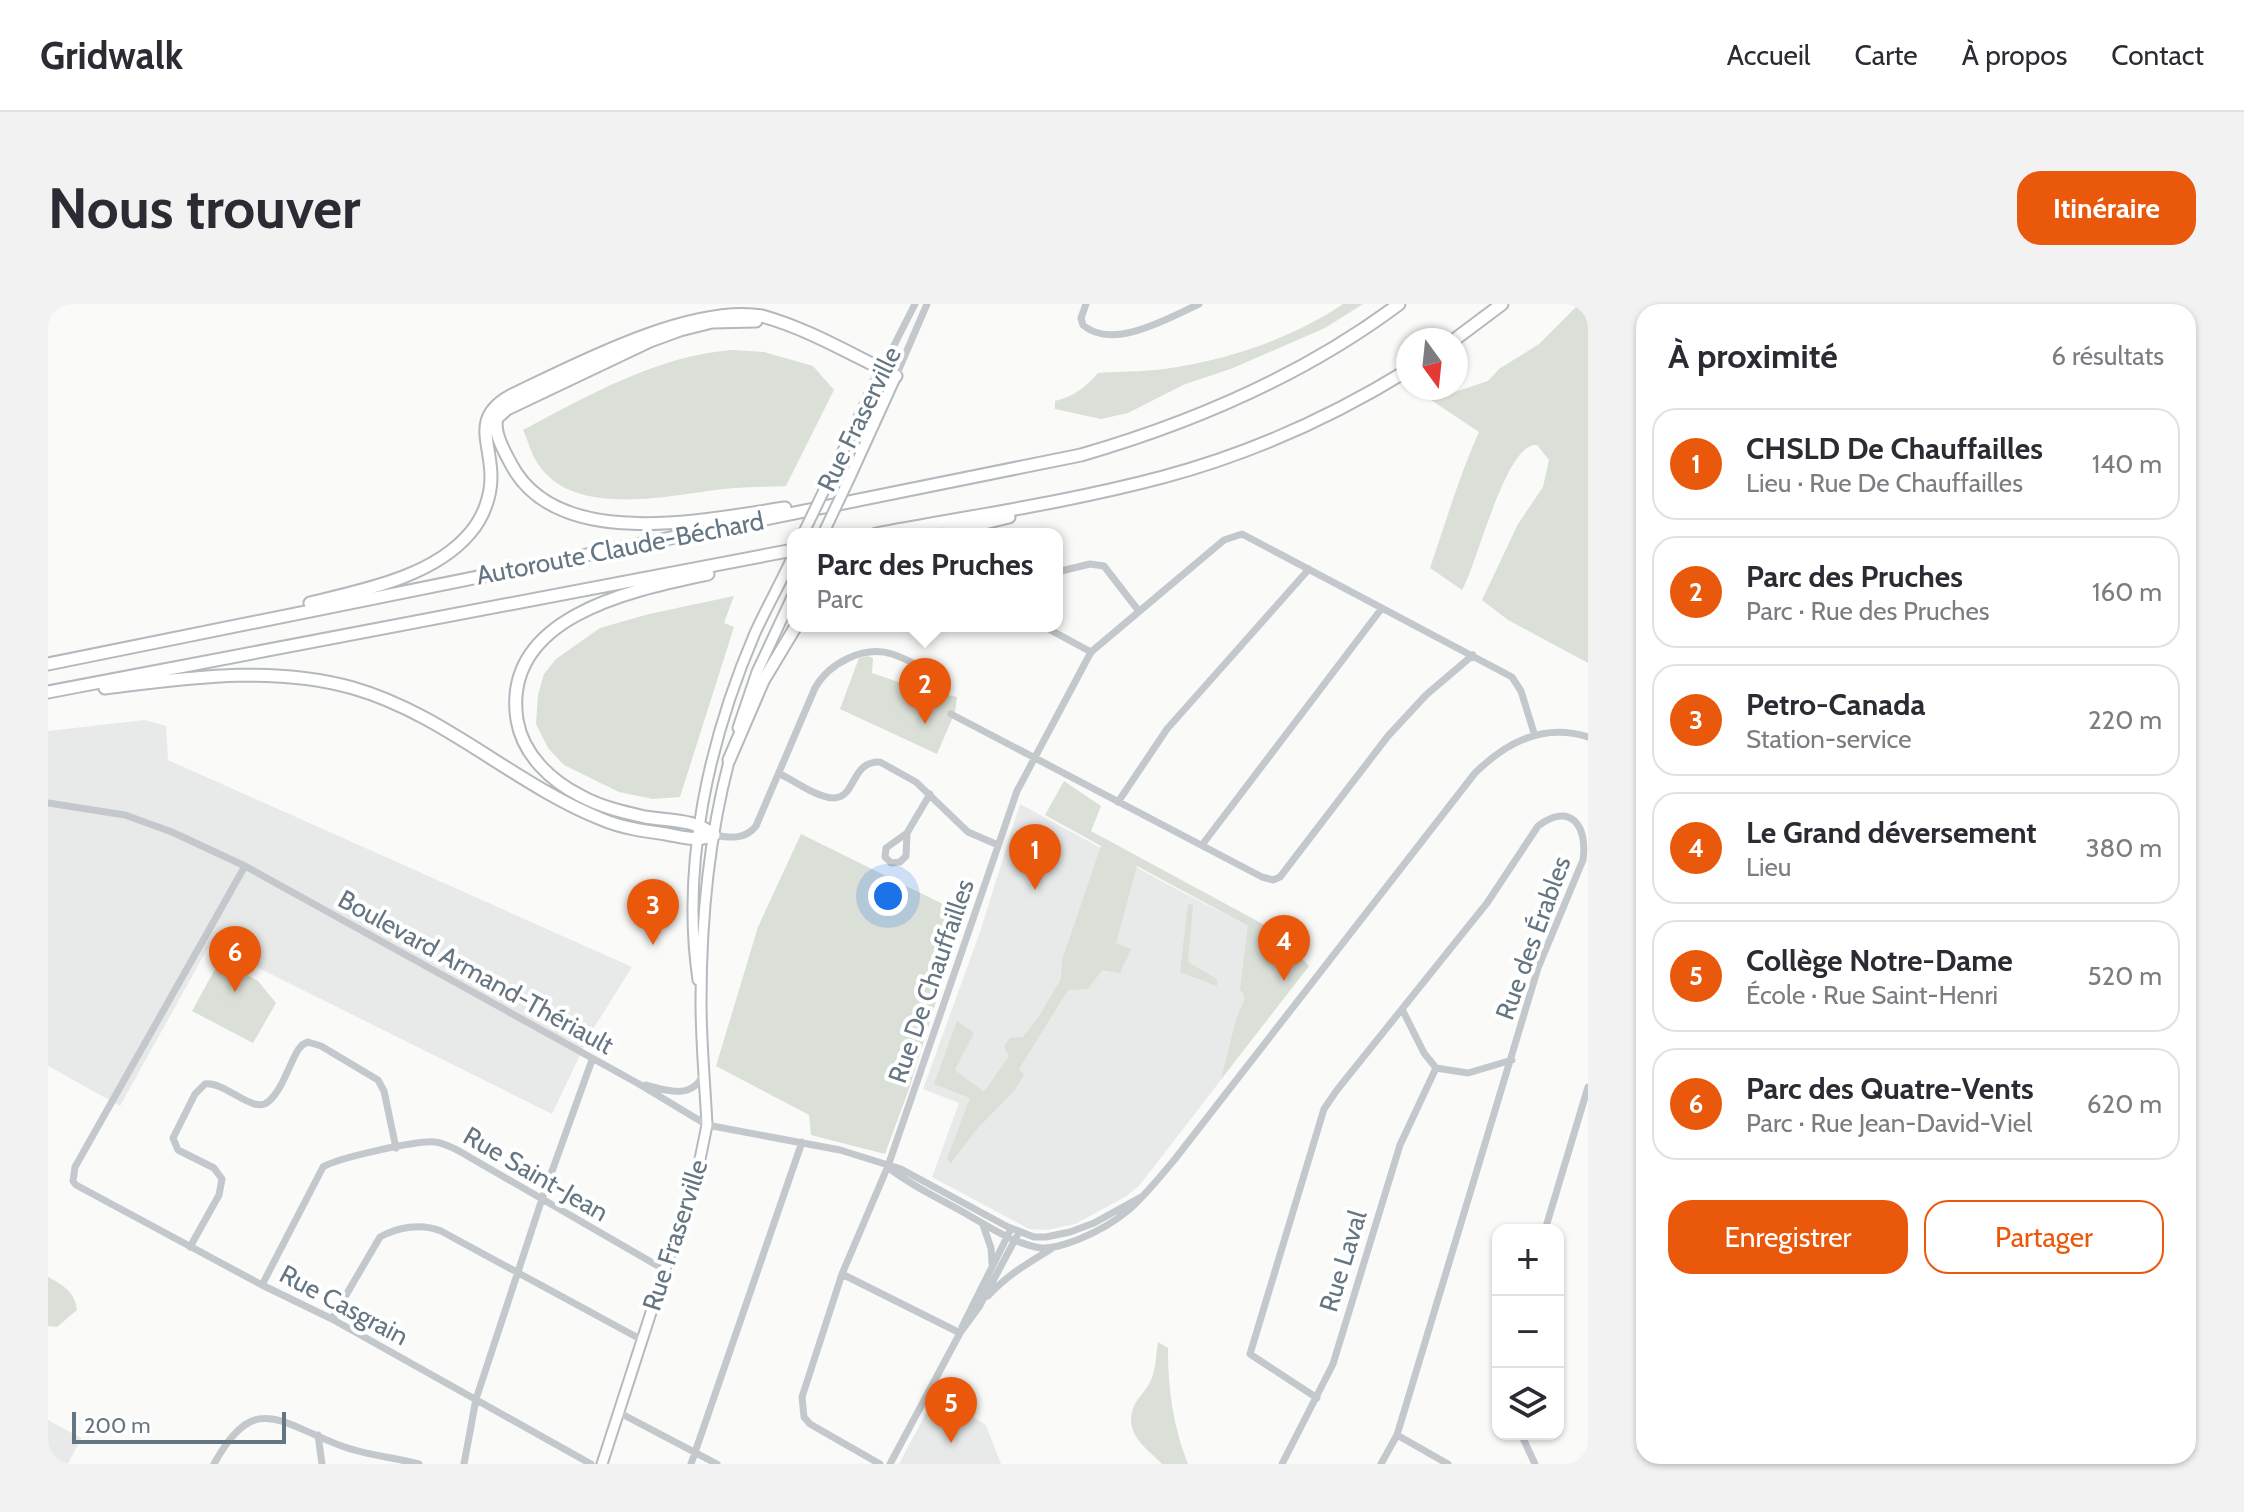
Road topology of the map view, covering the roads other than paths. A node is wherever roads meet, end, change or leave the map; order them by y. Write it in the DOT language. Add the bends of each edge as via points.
graph roads {
  1 [pos="915,304"];
  2 [pos="927,304"];
  3 [pos="1086,304"];
  4 [pos="1199,304"];
  5 [pos="1399,304"];
  6 [pos="1502,304"];
  7 [pos="781,323"];
  8 [pos="1468,330"];
  9 [pos="882,369"];
  10 [pos="896,376"];
  11 [pos="1396,377"];
  12 [pos="1169,475"];
  13 [pos="910,490"];
  14 [pos="806,528"];
  15 [pos="826,528"];
  16 [pos="908,528"];
  17 [pos="965,528"];
  18 [pos="787,554"];
  19 [pos="787,554"];
  20 [pos="787,569"];
  21 [pos="1309,569"];
  22 [pos="1063,571"];
  23 [pos="787,608"];
  24 [pos="1382,608"];
  25 [pos="1138,610"];
  26 [pos="792,632"];
  27 [pos="1054,632"];
  28 [pos="1091,652"];
  29 [pos="102,653"];
  30 [pos="1473,655"];
  31 [pos="48,664"];
  32 [pos="945,678"];
  33 [pos="48,694"];
  34 [pos="951,714"];
  35 [pos="1534,733"];
  36 [pos="1588,737"];
  37 [pos="1034,757"];
  38 [pos="729,760"];
  39 [pos="780,774"];
  40 [pos="930,794"];
  41 [pos="1118,802"];
  42 [pos="48,803"];
  43 [pos="700,825"];
  44 [pos="907,833"];
  45 [pos="714,835"];
  46 [pos="698,840"];
  47 [pos="998,845"];
  48 [pos="1202,845"];
  49 [pos="245,866"];
  50 [pos="701,999"];
  51 [pos="1402,1009"];
  52 [pos="592,1060"];
  53 [pos="1512,1060"];
  54 [pos="1436,1068"];
  55 [pos="704,1071"];
  56 [pos="639,1084"];
  57 [pos="1588,1087"];
  58 [pos="707,1125"];
  59 [pos="802,1142"];
  60 [pos="396,1148"];
  61 [pos="888,1166"];
  62 [pos="1143,1196"];
  63 [pos="542,1199"];
  64 [pos="982,1223"];
  65 [pos="1547,1224"];
  66 [pos="1013,1234"];
  67 [pos="190,1247"];
  68 [pos="1053,1248"];
  69 [pos="992,1265"];
  70 [pos="665,1270"];
  71 [pos="517,1273"];
  72 [pos="842,1274"];
  73 [pos="262,1285"];
  74 [pos="979,1307"];
  75 [pos="332,1319"];
  76 [pos="960,1333"];
  77 [pos="642,1340"];
  78 [pos="1317,1398"];
  79 [pos="476,1399"];
  80 [pos="620,1413"];
  81 [pos="318,1435"];
  82 [pos="1397,1435"];
  83 [pos="1524,1440"];
  84 [pos="695,1452"];
  85 [pos="214,1464"];
  86 [pos="322,1464"];
  87 [pos="419,1464"];
  88 [pos="464,1464"];
  89 [pos="591,1464"];
  90 [pos="602,1464"];
  91 [pos="691,1464"];
  92 [pos="717,1464"];
  93 [pos="880,1464"];
  94 [pos="890,1464"];
  95 [pos="1282,1464"];
  96 [pos="1381,1464"];
  97 [pos="1448,1464"];
  98 [pos="1535,1464"];
  1 -- 9 [label="street, Rue Fraserville"];
  2 -- 10 [label="street, Rue Fraserville"];
  3 -- 4 [label="street" via="1083,325 1094,333 1114,334"];
  5 -- 13 [label="highway, Autoroute Claude-Béchard" via="1309,363 1178,423 1081,455"];
  6 -- 8 [label="highway"];
  7 -- 9 [label="highway"];
  7 -- 13 [label="highway" via="722,321 680,330 507,409 496,424 511,465 533,494 558,510 618,523 721,516"];
  7 -- 29 [label="highway" via="741,313 677,321 500,402 485,428 491,474 486,505 464,540 426,565 347,594"];
  9 -- 10 [label="highway"];
  9 -- 14 [label="main road, Rue Fraserville, bridge"];
  10 -- 15 [label="main road, Rue Fraserville, bridge"];
  11 -- 12 [label="highway" via="1294,430"];
  12 -- 16 [label="highway"];
  12 -- 17 [label="highway"];
  13 -- 29 [label="highway, Autoroute Claude-Béchard"];
  18 -- 33 [label="highway, Autoroute Claude-Béchard"];
  19 -- 43 [label="highway" via="590,607 549,633 522,670 516,694 519,728 531,755 553,778 580,796 620,811"];
  20 -- 43 [label="main road, Rue Fraserville" via="731,695"];
  21 -- 24 [label="street"];
  21 -- 25 [label="street, Rue De Chauffailles" via="1242,534 1229,537"];
  21 -- 41 [label="street" via="1167,729"];
  22 -- 25 [label="street" via="1104,566"];
  23 -- 38 [label="main road, Rue Fraserville" via="757,672"];
  24 -- 30 [label="street"];
  24 -- 48 [label="street"];
  25 -- 28 [label="street, Rue De Chauffailles"];
  26 -- 38 [label="highway" via="763,681"];
  27 -- 28 [label="street"];
  28 -- 37 [label="street, Rue De Chauffailles"];
  29 -- 31 [label="highway, Autoroute Claude-Béchard"];
  30 -- 35 [label="street" via="1517,683"];
  30 -- 48 [label="street" via="1407,714 1280,877 1262,877"];
  32 -- 39 [label="street" via="889,653 855,656 835,666 815,688"];
  33 -- 46 [label="highway" via="234,675 338,684 405,708 600,819"];
  34 -- 37 [label="street"];
  35 -- 36 [label="street"];
  35 -- 62 [label="street, Boulevard Armand-Thériault" via="1492,756 1475,773"];
  37 -- 41 [label="street"];
  37 -- 47 [label="street, Rue De Chauffailles"];
  38 -- 45 [label="main road, Rue Fraserville"];
  39 -- 40 [label="street" via="835,798 848,791 865,765 880,762"];
  39 -- 45 [label="street" via="751,832 740,837"];
  40 -- 44 [label="street"];
  40 -- 47 [label="street" via="957,824"];
  41 -- 48 [label="street"];
  42 -- 49 [label="street, Boulevard Armand-Thériault" via="125,815"];
  43 -- 45 [label="highway"];
  43 -- 46 [label="main road, Rue Fraserville"];
  45 -- 46 [label="highway"];
  45 -- 50 [label="main road, Rue Fraserville"];
  46 -- 50 [label="main road, Rue Fraserville" via="694,940"];
  47 -- 61 [label="street, Rue De Chauffailles"];
  49 -- 52 [label="street, Boulevard Armand-Thériault"];
  49 -- 67 [label="street, Rue Casgrain" via="72,1174 76,1185"];
  50 -- 55 [label="main road, Rue Fraserville"];
  51 -- 53 [label="street, Rue des Érables" via="1487,903 1538,826 1560,815 1574,819 1585,831 1587,844 1538,968"];
  51 -- 54 [label="street"];
  51 -- 78 [label="street, Rue des Érables" via="1324,1109 1250,1354"];
  52 -- 56 [label="street, Boulevard Armand-Thériault"];
  52 -- 63 [label="street"];
  53 -- 54 [label="street" via="1468,1073"];
  53 -- 82 [label="street, Rue des Érables"];
  54 -- 78 [label="street, Rue Laval" via="1400,1145 1333,1364"];
  55 -- 56 [label="street" via="701,1081 686,1091"];
  55 -- 58 [label="main road, Rue Fraserville"];
  56 -- 58 [label="street, Boulevard Armand-Thériault"];
  57 -- 65 [label="street"];
  58 -- 59 [label="street, Boulevard Armand-Thériault"];
  58 -- 70 [label="main road, Rue Fraserville"];
  59 -- 61 [label="street, Boulevard Armand-Thériault"];
  59 -- 84 [label="street"];
  60 -- 63 [label="street, Rue Saint-Jean" via="429,1142 447,1145"];
  60 -- 67 [label="street" via="381,1084 314,1043 302,1045 265,1104 257,1106 219,1085 205,1084 173,1138 178,1150 219,1172 222,1187"];
  60 -- 73 [label="street, Rue Saint-Jean" via="323,1167"];
  61 -- 64 [label="street, Boulevard Armand-Thériault"];
  61 -- 66 [label="street, Boulevard Armand-Thériault"];
  61 -- 72 [label="street, Rue De Chauffailles"];
  62 -- 66 [label="street, Boulevard Armand-Thériault" via="1059,1236"];
  62 -- 68 [label="street, Boulevard Armand-Thériault" via="1113,1223"];
  63 -- 70 [label="street, Rue Saint-Jean"];
  63 -- 71 [label="street"];
  64 -- 66 [label="street, Boulevard Armand-Thériault"];
  64 -- 69 [label="street"];
  66 -- 68 [label="street, Boulevard Armand-Thériault"];
  66 -- 69 [label="street"];
  66 -- 74 [label="street"];
  67 -- 73 [label="street, Rue Casgrain"];
  68 -- 74 [label="street" via="998,1284"];
  69 -- 76 [label="street"];
  70 -- 77 [label="main road, Rue Fraserville"];
  71 -- 75 [label="street" via="431,1227 401,1229 380,1237"];
  71 -- 77 [label="street"];
  71 -- 79 [label="street"];
  72 -- 76 [label="street"];
  72 -- 93 [label="street, Rue De Chauffailles" via="802,1408 810,1424"];
  73 -- 75 [label="street, Rue Casgrain"];
  74 -- 76 [label="street"];
  75 -- 79 [label="street, Rue Casgrain"];
  76 -- 94 [label="street"];
  77 -- 80 [label="main road, Rue Fraserville"];
  78 -- 95 [label="street, Rue Laval"];
  79 -- 88 [label="street"];
  79 -- 89 [label="street, Rue Casgrain"];
  80 -- 84 [label="street"];
  80 -- 90 [label="main road, Rue Fraserville"];
  81 -- 85 [label="street" via="294,1423 250,1422 228,1439"];
  81 -- 86 [label="street"];
  81 -- 87 [label="street"];
  82 -- 96 [label="street, Rue des Érables"];
  82 -- 97 [label="street"];
  83 -- 98 [label="street"];
  84 -- 91 [label="street"];
  84 -- 92 [label="street"];
}
